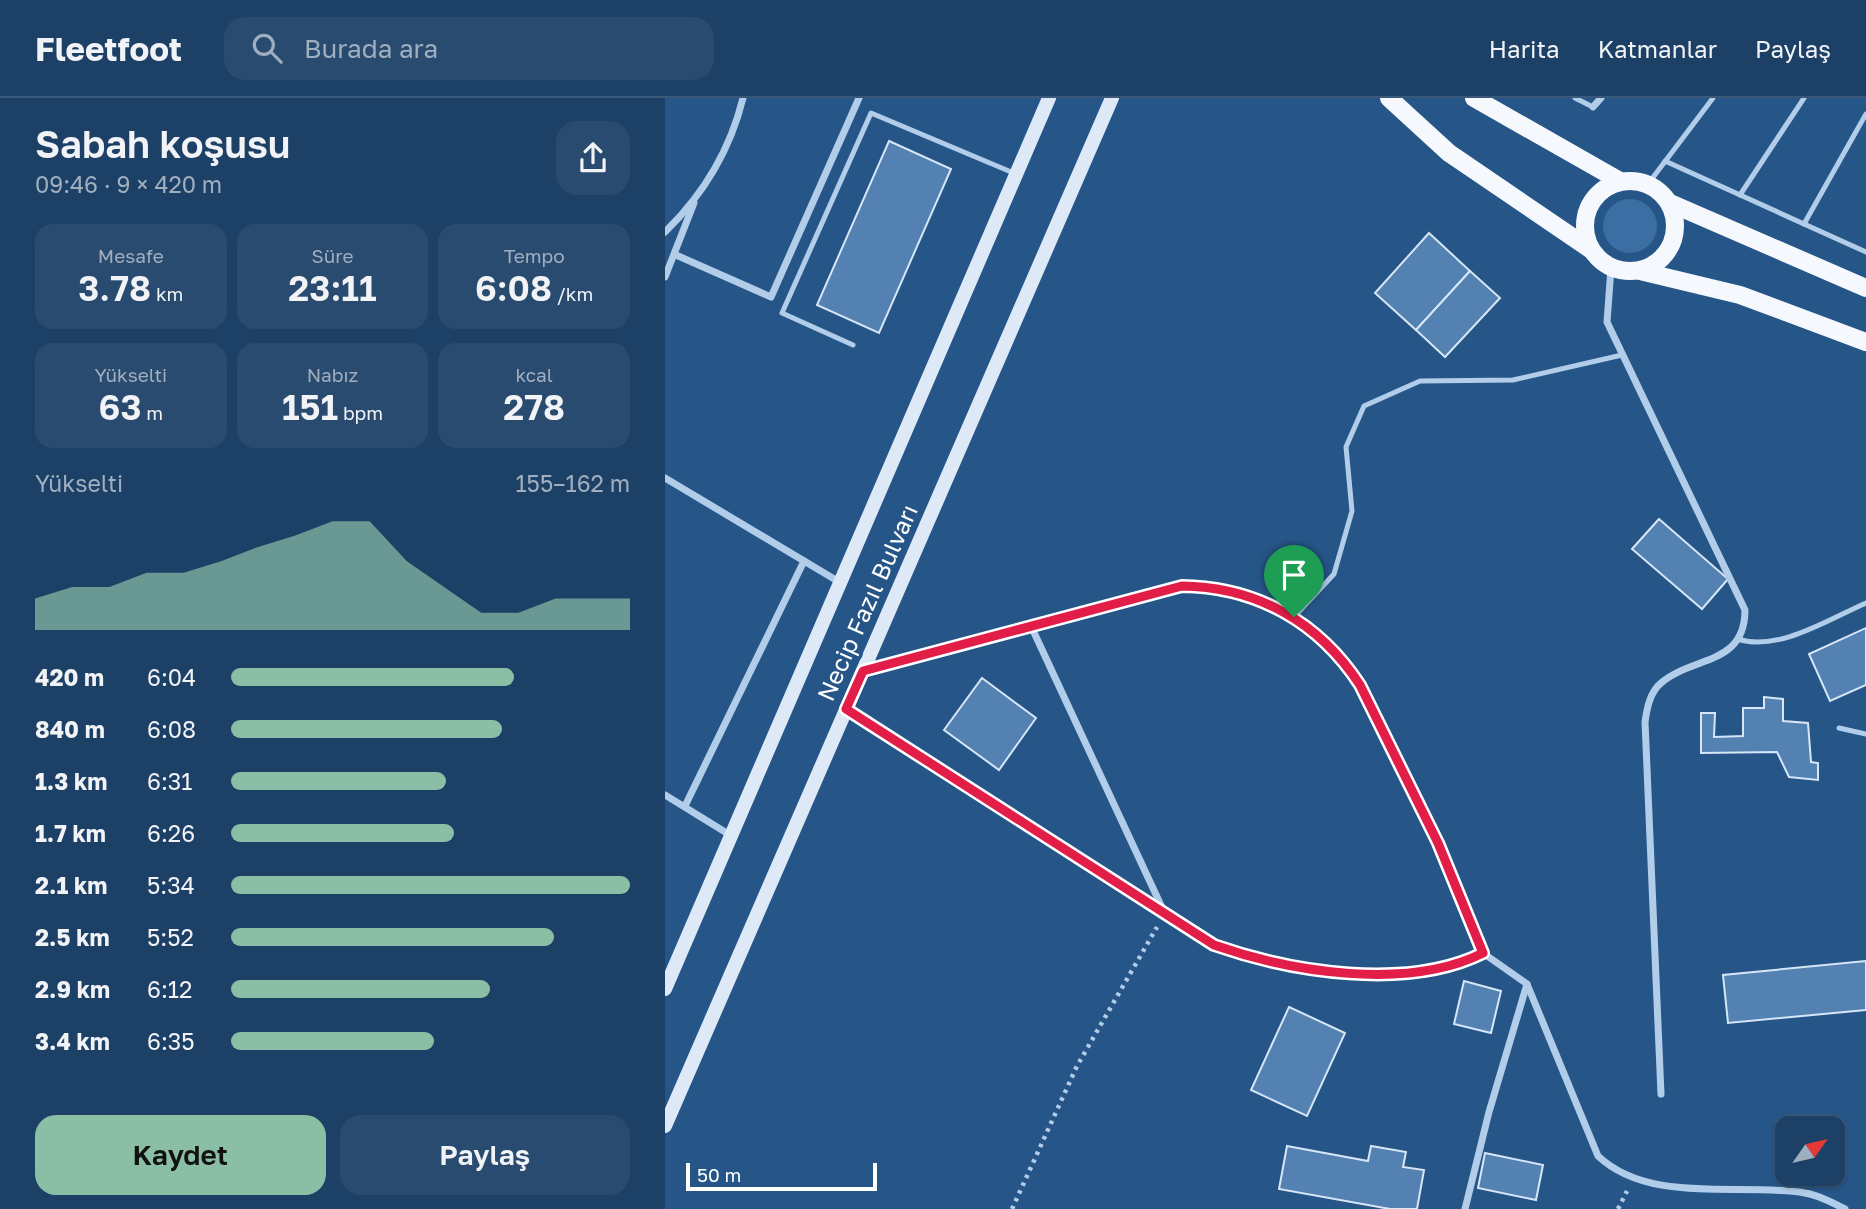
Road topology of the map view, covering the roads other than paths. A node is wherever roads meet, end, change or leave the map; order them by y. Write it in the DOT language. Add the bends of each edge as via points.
graph roads {
  1 [pos="743,98"];
  2 [pos="859,98"];
  3 [pos="1049,98"];
  4 [pos="1112,98"];
  5 [pos="1389,98"];
  6 [pos="1474,98"];
  7 [pos="1575,98"];
  8 [pos="1601,98"];
  9 [pos="1713,98"];
  10 [pos="1804,98"];
  11 [pos="1593,107"];
  12 [pos="1866,114"];
  13 [pos="1665,161"];
  14 [pos="1016,174"];
  15 [pos="1620,181"];
  16 [pos="1648,184"];
  17 [pos="1740,195"];
  18 [pos="695,200"];
  19 [pos="1670,203"];
  20 [pos="1804,224"];
  21 [pos="665,232"];
  22 [pos="1591,249"];
  23 [pos="1866,252"];
  24 [pos="675,255"];
  25 [pos="1611,268"];
  26 [pos="1640,271"];
  27 [pos="665,277"];
  28 [pos="1866,288"];
  29 [pos="1866,341"];
  30 [pos="853,345"];
  31 [pos="1622,355"];
  32 [pos="665,478"];
  33 [pos="804,561"];
  34 [pos="841,583"];
  35 [pos="1866,603"];
  36 [pos="1294,617"];
  37 [pos="1031,626"];
  38 [pos="1737,639"];
  39 [pos="863,671"];
  40 [pos="846,709"];
  41 [pos="1839,728"];
  42 [pos="1866,734"];
  43 [pos="665,795"];
  44 [pos="685,806"];
  45 [pos="730,835"];
  46 [pos="1165,914"];
  47 [pos="1483,953"];
  48 [pos="1527,984"];
  49 [pos="665,989"];
  50 [pos="1661,1094"];
  51 [pos="665,1126"];
  52 [pos="1465,1209"];
  53 [pos="1845,1209"];
  1 -- 18 [label="street" via="722,158"];
  2 -- 24 [label="street" via="771,297"];
  3 -- 14 [label="street, Necip Fazıl Bulvarı"];
  4 -- 39 [label="street, Necip Fazıl Bulvarı"];
  5 -- 22 [label="main road" via="1449,153"];
  6 -- 15 [label="main road"];
  7 -- 11 [label="lane"];
  8 -- 11 [label="street"];
  9 -- 13 [label="lane"];
  10 -- 17 [label="lane"];
  12 -- 20 [label="lane"];
  13 -- 16 [label="lane"];
  13 -- 17 [label="lane"];
  14 -- 30 [label="lane" via="871,113 782,313"];
  14 -- 34 [label="street, Necip Fazıl Bulvarı"];
  15 -- 16 [label="main road"];
  15 -- 22 [label="main road" via="1596,195 1588,207 1585,236"];
  16 -- 19 [label="main road"];
  17 -- 20 [label="lane"];
  18 -- 21 [label="street"];
  18 -- 24 [label="street"];
  19 -- 26 [label="main road" via="1676,230 1672,245 1653,266"];
  19 -- 28 [label="main road"];
  20 -- 23 [label="lane"];
  22 -- 25 [label="main road"];
  24 -- 27 [label="street"];
  25 -- 26 [label="main road"];
  25 -- 31 [label="street" via="1607,322"];
  26 -- 29 [label="main road" via="1740,295"];
  31 -- 36 [label="lane" via="1513,380 1420,381 1364,406 1346,447 1352,511 1334,574"];
  31 -- 38 [label="street" via="1737,587 1745,618"];
  32 -- 33 [label="street"];
  33 -- 34 [label="street"];
  33 -- 44 [label="street"];
  34 -- 45 [label="street, Necip Fazıl Bulvarı"];
  35 -- 38 [label="lane" via="1779,640"];
  36 -- 37 [label="street" via="1248,595 1182,586"];
  36 -- 47 [label="street" via="1332,648 1360,685 1438,843"];
  37 -- 39 [label="street"];
  37 -- 46 [label="street"];
  38 -- 50 [label="street" via="1724,654 1659,684 1648,703 1645,722"];
  39 -- 40 [label="street, Necip Fazıl Bulvarı"];
  40 -- 46 [label="street"];
  40 -- 51 [label="street, Necip Fazıl Bulvarı"];
  41 -- 42 [label="lane"];
  43 -- 44 [label="street"];
  44 -- 45 [label="street"];
  45 -- 49 [label="street, Necip Fazıl Bulvarı"];
  46 -- 47 [label="street" via="1214,945 1309,969 1428,972"];
  47 -- 48 [label="street"];
  48 -- 52 [label="street"];
  48 -- 53 [label="street" via="1598,1156 1631,1179 1660,1185 1807,1193"];
}
